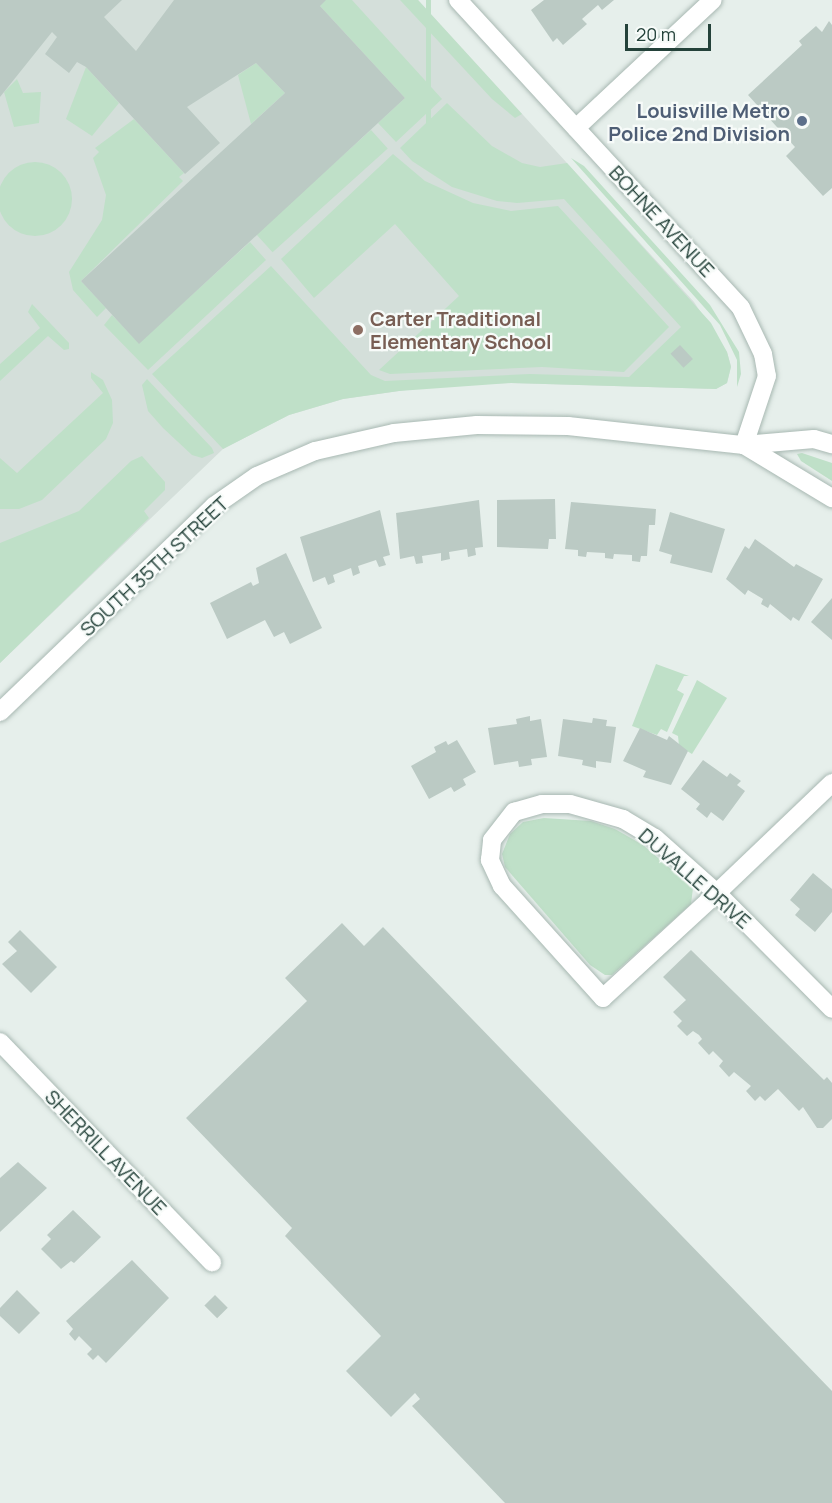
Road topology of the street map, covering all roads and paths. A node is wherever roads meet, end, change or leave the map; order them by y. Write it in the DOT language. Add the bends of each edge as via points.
graph roads {
  1 [pos="458,0"];
  2 [pos="713,0"];
  3 [pos="576,128"];
  4 [pos="832,444"];
  5 [pos="744,445"];
  6 [pos="832,498"];
  7 [pos="0,712"];
  8 [pos="832,783"];
  9 [pos="717,893"];
  10 [pos="832,1009"];
  11 [pos="0,1042"];
  12 [pos="212,1262"];
  1 -- 3 [label="street, BOHNE AVENUE"];
  2 -- 3 [label="street"];
  3 -- 5 [label="street, BOHNE AVENUE" via="741,308 763,354 767,376"];
  4 -- 5 [label="street" via="814,439"];
  5 -- 6 [label="street"];
  5 -- 7 [label="street, SOUTH 35TH STREET" via="568,426 477,425 394,433 327,448 257,476 214,506"];
  8 -- 9 [label="street"];
  9 -- 9 [label="street, DUVALLE DRIVE" via="655,838 599,809 542,804 514,812 492,840 490,860 502,886 603,998"];
  9 -- 10 [label="street, DUVALLE DRIVE"];
  11 -- 12 [label="street, SHERRILL AVENUE"];
}
